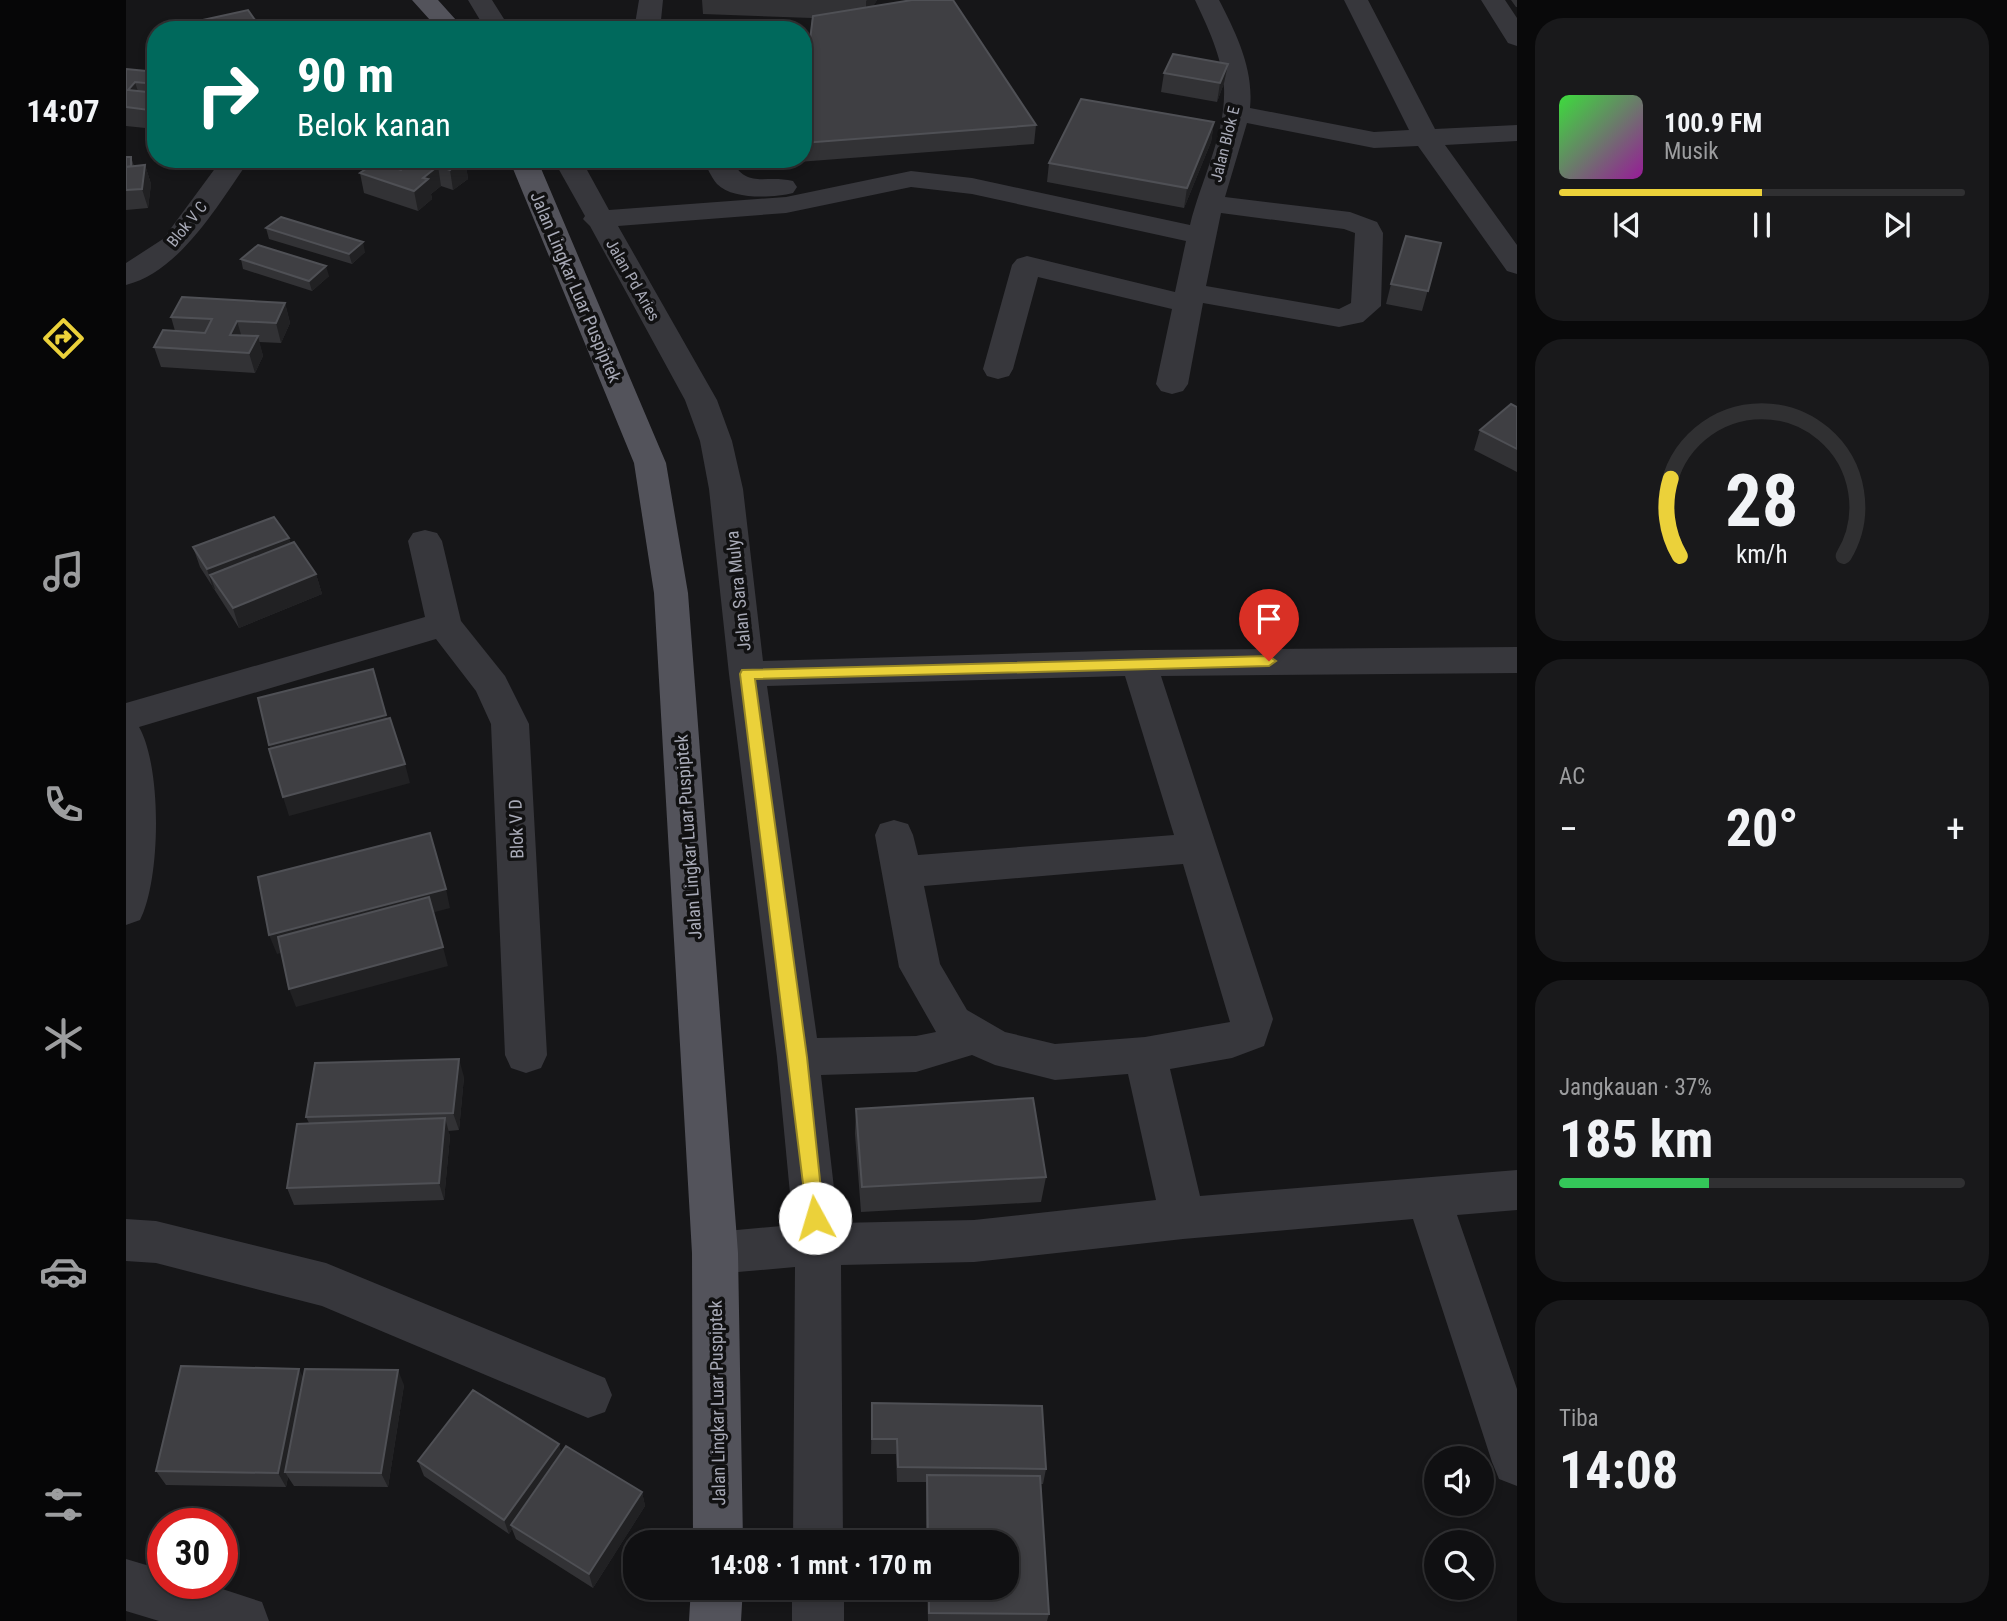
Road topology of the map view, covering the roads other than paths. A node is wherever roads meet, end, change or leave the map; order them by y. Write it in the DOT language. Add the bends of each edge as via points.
graph roads {
  1 [pos="424,0"];
  2 [pos="480,0"];
  3 [pos="651,0"];
  4 [pos="1207,0"];
  5 [pos="1356,0"];
  6 [pos="1493,0"];
  7 [pos="444,21"];
  8 [pos="493,21"];
  9 [pos="648,21"];
  10 [pos="1517,38"];
  11 [pos="1237,113"];
  12 [pos="1517,133"];
  13 [pos="1427,139"];
  14 [pos="229,168"];
  15 [pos="527,168"];
  16 [pos="571,168"];
  17 [pos="722,168"];
  18 [pos="837,196"];
  19 [pos="1210,203"];
  20 [pos="597,219"];
  21 [pos="1202,236"];
  22 [pos="1517,265"];
  23 [pos="126,276"];
  24 [pos="1190,298"];
  25 [pos="998,369"];
  26 [pos="1172,384"];
  27 [pos="701,400"];
  28 [pos="425,541"];
  29 [pos="444,624"];
  30 [pos="1517,660"];
  31 [pos="1139,663"];
  32 [pos="747,674"];
  33 [pos="126,717"];
  34 [pos="126,736"];
  35 [pos="1196,848"];
  36 [pos="126,908"];
  37 [pos="976,1036"];
  38 [pos="526,1055"];
  39 [pos="1145,1055"];
  40 [pos="798,1057"];
  41 [pos="1517,1190"];
  42 [pos="1429,1198"];
  43 [pos="1183,1219"];
  44 [pos="126,1240"];
  45 [pos="818,1244"];
  46 [pos="715,1253"];
  47 [pos="588,1395"];
  48 [pos="1517,1462"];
  49 [pos="718,1530"];
  50 [pos="818,1530"];
  51 [pos="126,1585"];
  52 [pos="717,1600"];
  53 [pos="818,1600"];
  54 [pos="243,1621"];
  55 [pos="715,1621"];
  56 [pos="818,1621"];
  1 -- 7 [label="main road"];
  2 -- 8 [label="street"];
  3 -- 9 [label="street"];
  4 -- 11 [label="street, Jalan Blok E" via="1233,61"];
  5 -- 13 [label="street"];
  6 -- 10 [label="street"];
  11 -- 13 [label="street" via="1374,140"];
  11 -- 19 [label="street, Jalan Blok E"];
  12 -- 13 [label="street"];
  13 -- 22 [label="street"];
  14 -- 23 [label="street, Blok V C" via="173,246"];
  15 -- 46 [label="main road, Jalan Lingkar Luar Puspiptek" via="650,463 671,593"];
  16 -- 20 [label="street, Jalan Pd Aries"];
  17 -- 18 [label="street" via="738,186 802,188"];
  18 -- 20 [label="street" via="786,205"];
  18 -- 21 [label="street" via="892,181 949,182"];
  19 -- 21 [label="street, Jalan Blok E"];
  19 -- 24 [label="street" via="1350,221 1367,228 1366,306 1339,318"];
  20 -- 27 [label="street, Jalan Pd Aries"];
  21 -- 24 [label="street, Jalan Blok E"];
  24 -- 25 [label="street" via="1027,265"];
  24 -- 26 [label="street, Jalan Blok E"];
  27 -- 32 [label="street, Jalan Sara Mulya" via="726,489"];
  28 -- 29 [label="street, Blok V D"];
  29 -- 33 [label="street"];
  29 -- 38 [label="street, Blok V D" via="492,685 510,724"];
  30 -- 31 [label="street"];
  31 -- 32 [label="street"];
  31 -- 35 [label="street"];
  32 -- 40 [label="street, Jalan Sara Mulya"];
  34 -- 36 [label="street" via="136,797"];
  35 -- 37 [label="street" via="898,854 920,967 952,1022"];
  35 -- 39 [label="street" via="1252,1020 1249,1033"];
  37 -- 39 [label="street" via="995,1047 1055,1062"];
  37 -- 40 [label="street" via="916,1054"];
  39 -- 43 [label="street"];
  40 -- 45 [label="street, Jalan Sara Mulya"];
  41 -- 42 [label="street"];
  42 -- 43 [label="street"];
  42 -- 48 [label="street"];
  43 -- 45 [label="street" via="974,1241"];
  44 -- 47 [label="street" via="156,1242 326,1285"];
  45 -- 46 [label="street"];
  45 -- 50 [label="street, Jalan Sara Mulya"];
  46 -- 49 [label="main road, Jalan Lingkar Luar Puspiptek"];
  51 -- 54 [label="street"];
  52 -- 55 [label="main road"];
  53 -- 56 [label="street"];
}
